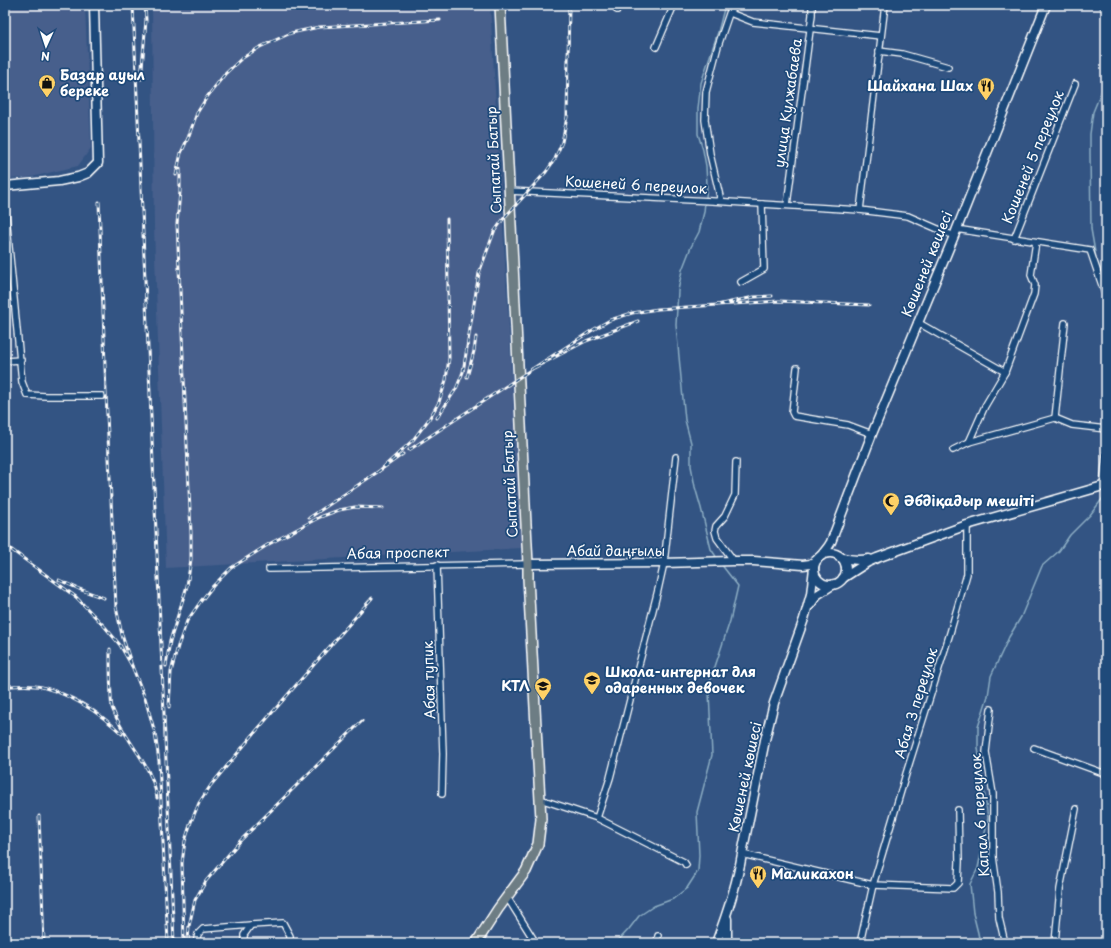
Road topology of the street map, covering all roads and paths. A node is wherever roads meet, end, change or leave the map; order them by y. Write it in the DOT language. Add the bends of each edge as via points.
graph roads {
  1 [pos="94,5"];
  2 [pos="500,5"];
  3 [pos="674,5"];
  4 [pos="732,5"];
  5 [pos="812,5"];
  6 [pos="885,5"];
  7 [pos="1046,5"];
  8 [pos="730,13"];
  9 [pos="810,28"];
  10 [pos="881,36"];
  11 [pos="656,47"];
  12 [pos="879,51"];
  13 [pos="948,67"];
  14 [pos="1075,84"];
  15 [pos="5,186"];
  16 [pos="509,191"];
  17 [pos="721,201"];
  18 [pos="762,204"];
  19 [pos="5,205"];
  20 [pos="787,205"];
  21 [pos="860,210"];
  22 [pos="955,232"];
  23 [pos="1014,238"];
  24 [pos="1036,242"];
  25 [pos="741,282"];
  26 [pos="1106,297"];
  27 [pos="917,322"];
  28 [pos="1065,322"];
  29 [pos="21,360"];
  30 [pos="5,361"];
  31 [pos="797,368"];
  32 [pos="1005,372"];
  33 [pos="102,396"];
  34 [pos="1055,418"];
  35 [pos="1106,429"];
  36 [pos="872,434"];
  37 [pos="969,442"];
  38 [pos="953,450"];
  39 [pos="1106,454"];
  40 [pos="676,457"];
  41 [pos="736,462"];
  42 [pos="1105,486"];
  43 [pos="967,525"];
  44 [pos="834,534"];
  45 [pos="838,556"];
  46 [pos="819,558"];
  47 [pos="877,558"];
  48 [pos="733,561"];
  49 [pos="528,564"];
  50 [pos="664,564"];
  51 [pos="437,565"];
  52 [pos="788,565"];
  53 [pos="269,569"];
  54 [pos="815,575"];
  55 [pos="843,578"];
  56 [pos="835,584"];
  57 [pos="804,618"];
  58 [pos="991,709"];
  59 [pos="1034,748"];
  60 [pos="1106,774"];
  61 [pos="442,794"];
  62 [pos="540,800"];
  63 [pos="1076,809"];
  64 [pos="958,810"];
  65 [pos="597,818"];
  66 [pos="742,854"];
  67 [pos="686,865"];
  68 [pos="1104,879"];
  69 [pos="873,885"];
  70 [pos="1106,891"];
  71 [pos="507,897"];
  72 [pos="727,912"];
  73 [pos="251,925"];
  74 [pos="658,936"];
  75 [pos="534,940"];
  76 [pos="196,943"];
  77 [pos="244,943"];
  78 [pos="290,943"];
  79 [pos="476,943"];
  80 [pos="657,943"];
  81 [pos="716,943"];
  82 [pos="727,943"];
  83 [pos="860,943"];
  84 [pos="1005,943"];
  85 [pos="1055,943"];
  1 -- 15 [label="main road" via="98,163 88,173 78,177"];
  2 -- 16 [label="main road, Сыпатай Батыр"];
  3 -- 11 [label="street"];
  4 -- 8 [label="street"];
  5 -- 9 [label="street, улица Кулжабаева"];
  6 -- 10 [label="street"];
  7 -- 22 [label="main road, Көшеней көшесі"];
  8 -- 9 [label="street" via="753,22"];
  8 -- 17 [label="street" via="706,92 705,120"];
  9 -- 10 [label="street"];
  9 -- 20 [label="street, улица Кулжабаева"];
  10 -- 12 [label="street"];
  12 -- 13 [label="street" via="902,54"];
  12 -- 21 [label="street"];
  14 -- 23 [label="street, Кошеней 5 переулок"];
  16 -- 17 [label="street, Кошеней 6 переулок"];
  16 -- 49 [label="main road, Сыпатай Батыр"];
  17 -- 18 [label="street, Кошеней 6 переулок"];
  18 -- 20 [label="street, Кошеней 6 переулок"];
  18 -- 25 [label="street" via="764,269"];
  19 -- 29 [label="street"];
  20 -- 21 [label="street, Кошеней 6 переулок"];
  21 -- 22 [label="street, Кошеней 6 переулок" via="908,216"];
  22 -- 23 [label="street, Кошеней 6 переулок"];
  22 -- 27 [label="main road, Көшеней көшесі"];
  23 -- 24 [label="street, Кошеней 6 переулок"];
  24 -- 26 [label="street, Кошеней 6 переулок" via="1090,250"];
  24 -- 32 [label="street" via="1031,275 1035,285 1034,294"];
  27 -- 32 [label="street"];
  27 -- 36 [label="main road, Көшеней көшесі"];
  28 -- 34 [label="street"];
  29 -- 30 [label="street"];
  29 -- 33 [label="street" via="22,382 27,395"];
  31 -- 36 [label="street" via="792,412 794,416 848,425"];
  32 -- 37 [label="street" via="985,406"];
  34 -- 35 [label="street" via="1072,425"];
  34 -- 37 [label="street"];
  36 -- 44 [label="main road, Көшеней көшесі"];
  37 -- 38 [label="street"];
  39 -- 42 [label="street"];
  40 -- 50 [label="street"];
  41 -- 48 [label="street" via="734,495 715,531"];
  42 -- 43 [label="main road"];
  43 -- 47 [label="main road"];
  43 -- 69 [label="street, Абая 3 переулок" via="967,574"];
  44 -- 45 [label="main road" via="833,545"];
  44 -- 46 [label="main road, Көшеней көшесі"];
  45 -- 46 [label="main road" via="829,554"];
  45 -- 47 [label="main road" via="856,561"];
  45 -- 55 [label="main road" via="843,560 846,569"];
  46 -- 52 [label="main road" via="810,564"];
  46 -- 54 [label="main road"];
  47 -- 55 [label="main road"];
  48 -- 50 [label="main road, Абай даңғылы"];
  48 -- 52 [label="main road"];
  49 -- 50 [label="main road, Абай даңғылы"];
  49 -- 51 [label="street, Абая проспект"];
  49 -- 62 [label="main road, Сыпатай Батыр"];
  50 -- 65 [label="street" via="612,771"];
  51 -- 53 [label="street, Абая проспект"];
  51 -- 61 [label="street, Абая тупик"];
  52 -- 54 [label="main road"];
  54 -- 56 [label="main road" via="824,584"];
  54 -- 57 [label="main road"];
  55 -- 56 [label="main road"];
  56 -- 57 [label="main road" via="817,595"];
  57 -- 66 [label="main road, Көшеней көшесі" via="774,703"];
  58 -- 84 [label="street, Капал 6 переулок" via="986,752 993,794 993,857 999,918"];
  59 -- 60 [label="street"];
  62 -- 65 [label="street"];
  62 -- 71 [label="main road, Сыпатай Батыр" via="538,844 526,871"];
  63 -- 85 [label="street" via="1060,889"];
  64 -- 69 [label="street" via="959,862 956,886 947,888"];
  65 -- 67 [label="street"];
  66 -- 69 [label="street"];
  66 -- 72 [label="main road, Көшеней көшесі" via="739,874"];
  68 -- 70 [label="street"];
  69 -- 83 [label="street, Абая 3 переулок"];
  71 -- 75 [label="street"];
  71 -- 79 [label="main road, Сыпатай Батыр"];
  72 -- 81 [label="main road, Көшеней көшесі"];
  72 -- 82 [label="main road"];
  73 -- 76 [label="street" via="203,929 198,934"];
  73 -- 77 [label="street" via="244,935"];
  73 -- 78 [label="street" via="283,923 290,936"];
  74 -- 80 [label="street"];
}
